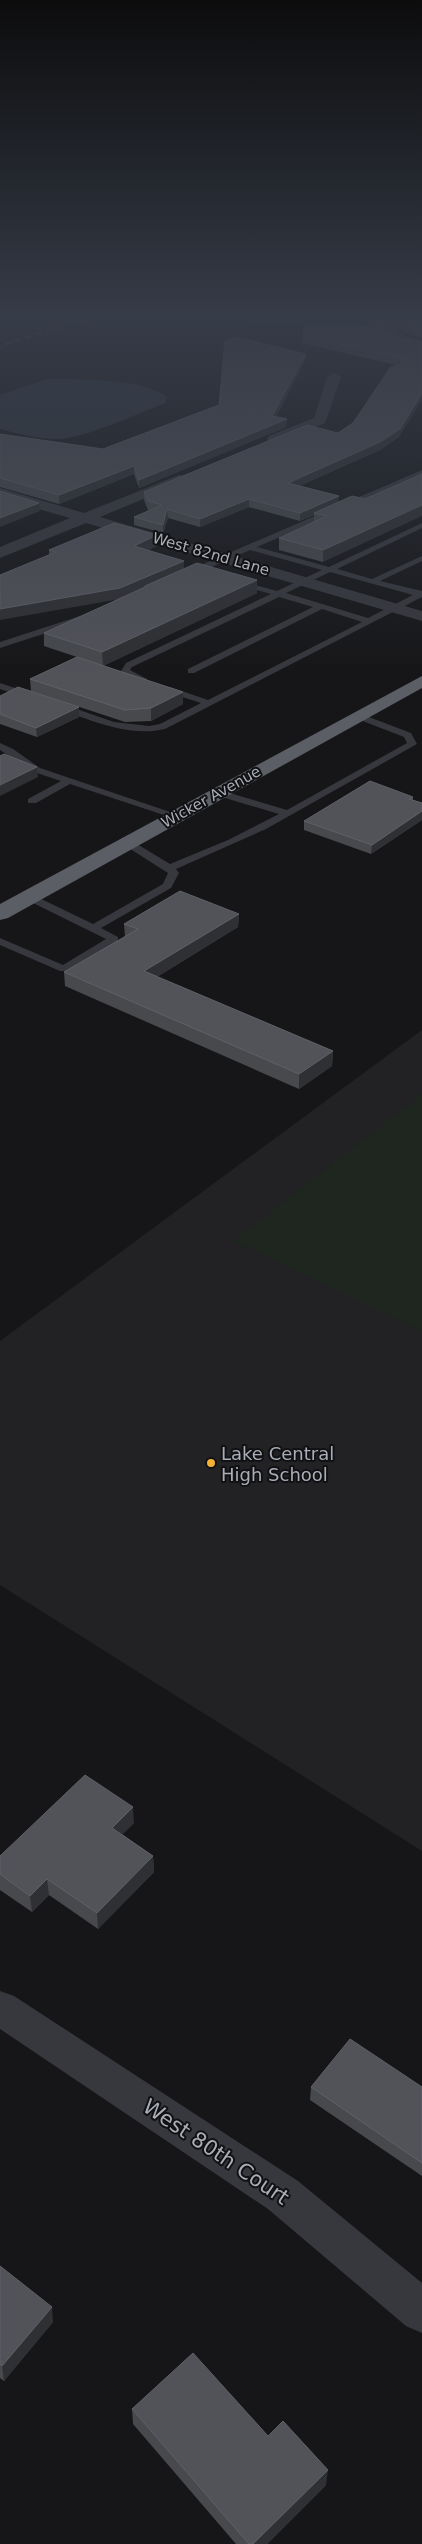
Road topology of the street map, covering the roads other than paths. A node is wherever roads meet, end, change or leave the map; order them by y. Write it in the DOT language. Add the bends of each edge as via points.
graph roads {
  1 [pos="279,437"];
  2 [pos="257,446"];
  3 [pos="194,472"];
  4 [pos="422,472"];
  5 [pos="0,493"];
  6 [pos="86,517"];
  7 [pos="422,525"];
  8 [pos="250,547"];
  9 [pos="0,553"];
  10 [pos="224,558"];
  11 [pos="422,558"];
  12 [pos="330,569"];
  13 [pos="197,570"];
  14 [pos="215,575"];
  15 [pos="179,578"];
  16 [pos="233,580"];
  17 [pos="303,581"];
  18 [pos="374,581"];
  19 [pos="277,594"];
  20 [pos="421,594"];
  21 [pos="320,607"];
  22 [pos="394,608"];
  23 [pos="90,616"];
  24 [pos="422,616"];
  25 [pos="369,621"];
  26 [pos="0,645"];
  27 [pos="191,671"];
  28 [pos="422,681"];
  29 [pos="0,686"];
  30 [pos="37,698"];
  31 [pos="209,703"];
  32 [pos="56,704"];
  33 [pos="358,716"];
  34 [pos="410,739"];
  35 [pos="422,743"];
  36 [pos="0,746"];
  37 [pos="70,781"];
  38 [pos="219,792"];
  39 [pos="32,801"];
  40 [pos="287,813"];
  41 [pos="176,816"];
  42 [pos="128,843"];
  43 [pos="169,868"];
  44 [pos="29,897"];
  45 [pos="0,913"];
  46 [pos="93,928"];
  47 [pos="0,941"];
  48 [pos="0,2008"];
  49 [pos="422,2311"];
  1 -- 2 [label="street"];
  3 -- 6 [label="street"];
  4 -- 8 [label="lane"];
  5 -- 6 [label="street, West 82nd Lane"];
  6 -- 9 [label="street"];
  6 -- 10 [label="street, West 82nd Lane"];
  7 -- 12 [label="lane"];
  8 -- 10 [label="lane"];
  8 -- 12 [label="lane"];
  10 -- 13 [label="lane"];
  10 -- 17 [label="street, West 82nd Lane"];
  11 -- 18 [label="lane"];
  12 -- 17 [label="lane"];
  12 -- 18 [label="lane"];
  13 -- 14 [label="lane"];
  13 -- 15 [label="lane"];
  16 -- 19 [label="lane"];
  17 -- 19 [label="lane"];
  17 -- 22 [label="street, West 82nd Lane"];
  18 -- 20 [label="lane"];
  19 -- 21 [label="lane"];
  19 -- 31 [label="lane" via="129,665 125,671 133,677"];
  20 -- 22 [label="lane"];
  21 -- 25 [label="lane"];
  21 -- 27 [label="lane"];
  22 -- 24 [label="street, West 82nd Lane"];
  22 -- 25 [label="lane"];
  23 -- 26 [label="lane"];
  25 -- 31 [label="lane"];
  28 -- 33 [label="highway, Wicker Avenue"];
  29 -- 30 [label="lane"];
  31 -- 32 [label="lane" via="162,727 146,730 130,729"];
  33 -- 34 [label="lane" via="408,735"];
  33 -- 38 [label="highway, Wicker Avenue"];
  34 -- 35 [label="lane"];
  34 -- 40 [label="lane" via="412,744"];
  36 -- 37 [label="lane" via="13,751 37,770"];
  37 -- 39 [label="lane"];
  37 -- 41 [label="lane"];
  38 -- 40 [label="lane"];
  38 -- 41 [label="highway, Wicker Avenue"];
  40 -- 43 [label="lane"];
  41 -- 42 [label="highway, Wicker Avenue"];
  42 -- 43 [label="lane"];
  42 -- 44 [label="highway, Wicker Avenue"];
  43 -- 46 [label="lane" via="174,873 167,886"];
  44 -- 45 [label="highway, Wicker Avenue"];
  44 -- 46 [label="lane"];
  46 -- 47 [label="lane" via="114,939 64,969"];
  48 -- 49 [label="street, West 80th Court" via="284,2195"];
}
